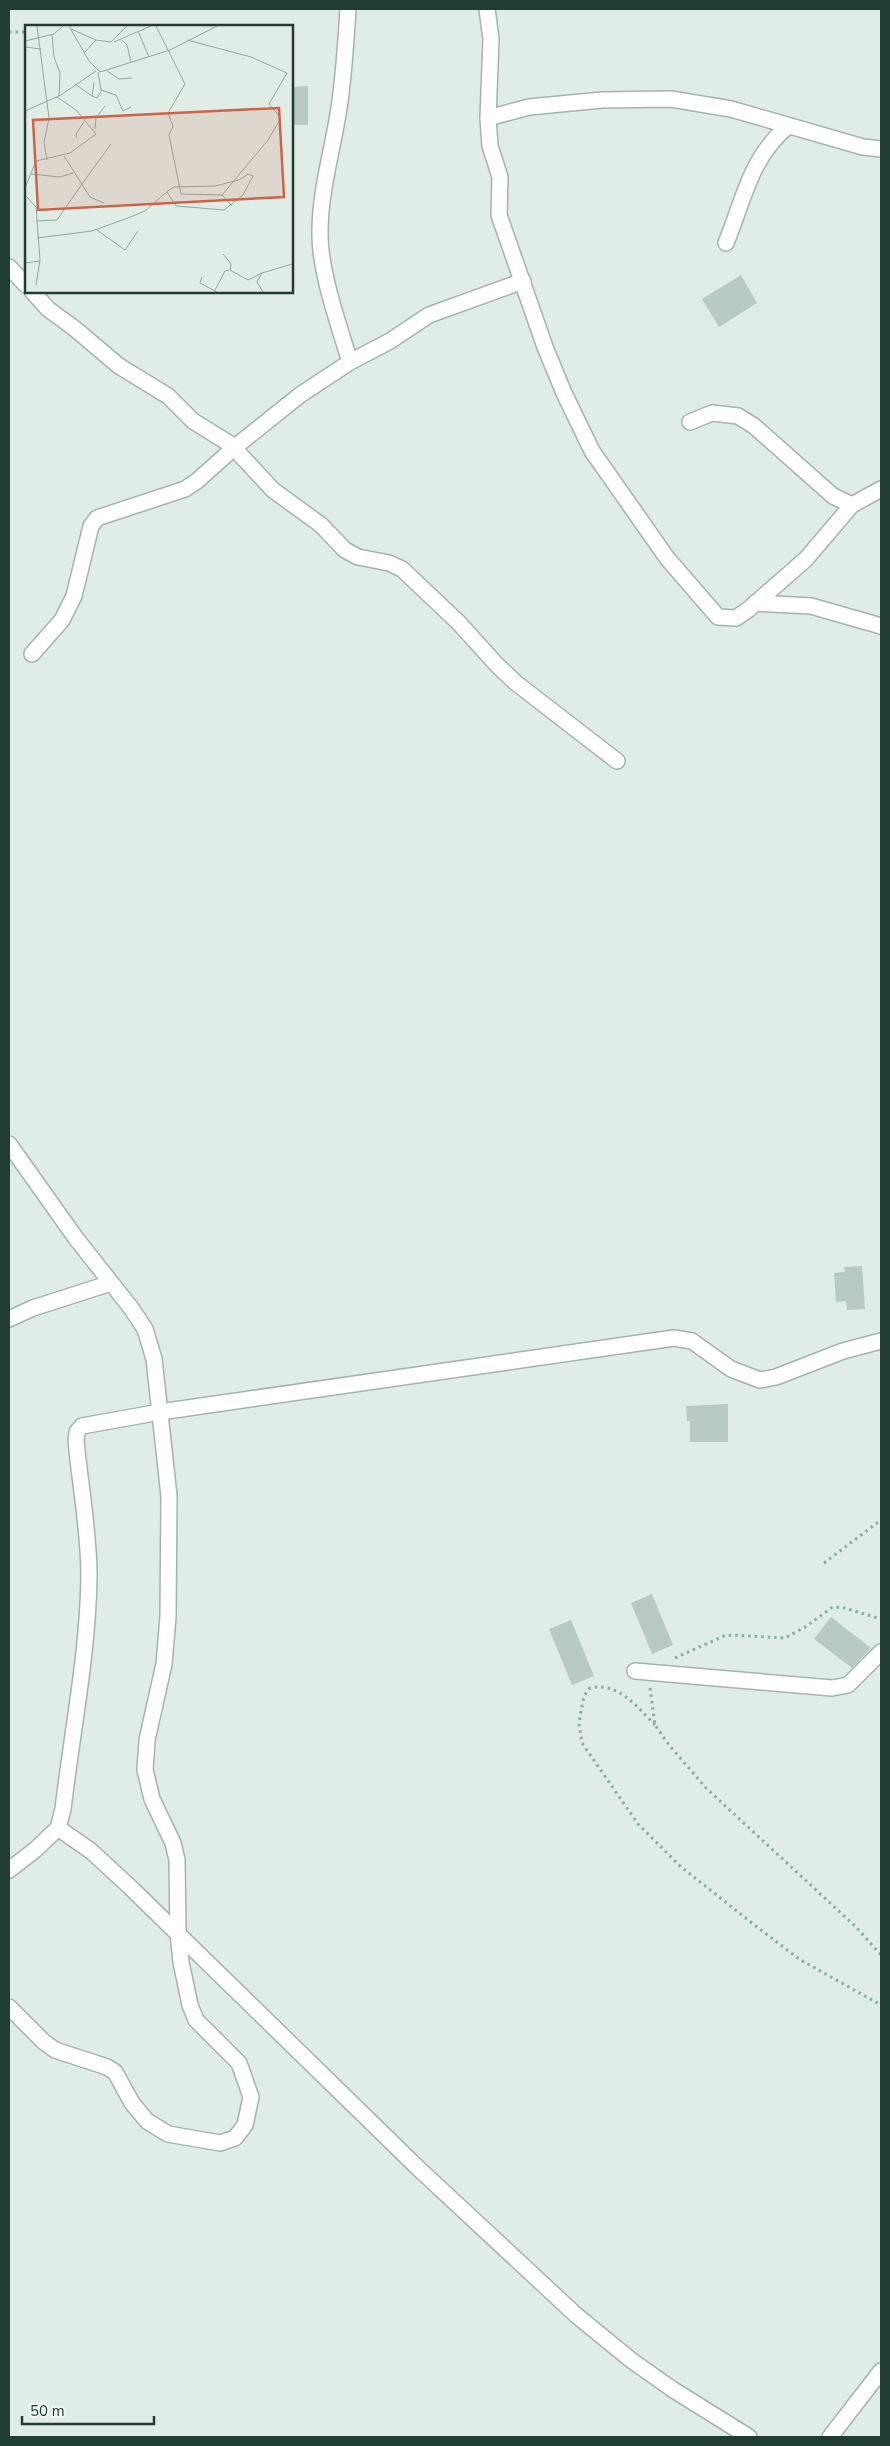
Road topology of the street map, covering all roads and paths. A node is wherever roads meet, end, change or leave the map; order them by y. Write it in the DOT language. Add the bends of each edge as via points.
graph roads {
  1 [pos="348,9"];
  2 [pos="488,9"];
  3 [pos="9,32"];
  4 [pos="25,32"];
  5 [pos="488,118"];
  6 [pos="788,126"];
  7 [pos="881,149"];
  8 [pos="726,243"];
  9 [pos="9,267"];
  10 [pos="523,281"];
  11 [pos="25,284"];
  12 [pos="33,292"];
  13 [pos="350,362"];
  14 [pos="690,422"];
  15 [pos="235,447"];
  16 [pos="881,489"];
  17 [pos="852,505"];
  18 [pos="755,603"];
  19 [pos="881,626"];
  20 [pos="32,654"];
  21 [pos="617,761"];
  22 [pos="9,1144"];
  23 [pos="111,1283"];
  24 [pos="9,1319"];
  25 [pos="881,1341"];
  26 [pos="160,1412"];
  27 [pos="881,1520"];
  28 [pos="824,1563"];
  29 [pos="881,1619"];
  30 [pos="881,1652"];
  31 [pos="673,1660"];
  32 [pos="641,1671"];
  33 [pos="655,1725"];
  34 [pos="58,1828"];
  35 [pos="9,1870"];
  36 [pos="178,1934"];
  37 [pos="881,1955"];
  38 [pos="881,2005"];
  39 [pos="9,2007"];
  40 [pos="881,2371"];
  41 [pos="749,2437"];
  42 [pos="830,2437"];
  1 -- 13 [label="street" via="342,89 320,234 333,304"];
  2 -- 5 [label="street" via="491,38"];
  3 -- 4 [label="path"];
  5 -- 6 [label="street" via="529,107 602,100 671,99 731,109"];
  5 -- 10 [label="street" via="490,146 500,177 499,215"];
  6 -- 7 [label="street"];
  6 -- 8 [label="street" via="765,149 752,172"];
  9 -- 11 [label="street"];
  10 -- 13 [label="street" via="429,315"];
  10 -- 18 [label="street" via="560,384 592,451 666,558 718,617 736,618"];
  12 -- 15 [label="street" via="48,310 119,366 168,396 193,421"];
  13 -- 15 [label="street" via="300,395"];
  14 -- 17 [label="street" via="712,413 738,416 754,426 833,496"];
  15 -- 20 [label="street" via="185,489 97,518 90,531 74,596 62,620"];
  15 -- 21 [label="street" via="273,490 322,524 346,550 358,557 402,569 516,683"];
  16 -- 17 [label="street"];
  17 -- 18 [label="street" via="806,559"];
  18 -- 19 [label="street" via="811,606"];
  22 -- 23 [label="street"];
  23 -- 24 [label="street"];
  23 -- 26 [label="street" via="145,1329 154,1359"];
  25 -- 26 [label="street" via="760,1380 731,1369 692,1341 674,1338"];
  26 -- 34 [label="street" via="82,1426 77,1432 89,1549 88,1586 82,1670"];
  26 -- 36 [label="street" via="169,1496 168,1617 164,1664 147,1740 145,1770 152,1800 173,1843 177,1860"];
  27 -- 28 [label="path"];
  29 -- 31 [label="path" via="841,1607 831,1608 785,1638 724,1636"];
  30 -- 32 [label="street" via="848,1685 832,1688"];
  32 -- 33 [label="path"];
  33 -- 37 [label="path" via="706,1788 856,1927"];
  33 -- 38 [label="path" via="628,1698 608,1686 590,1688 584,1696 579,1724 582,1742 638,1824 680,1866 799,1959"];
  34 -- 35 [label="street"];
  34 -- 36 [label="street" via="91,1851"];
  36 -- 39 [label="street" via="181,1962 196,2020 238,2063 247,2081 249,2111 245,2125 235,2138 220,2144 168,2134 147,2122 115,2072 55,2050"];
  36 -- 41 [label="street" via="418,2168 576,2315 672,2390"];
  40 -- 42 [label="street"];
}
